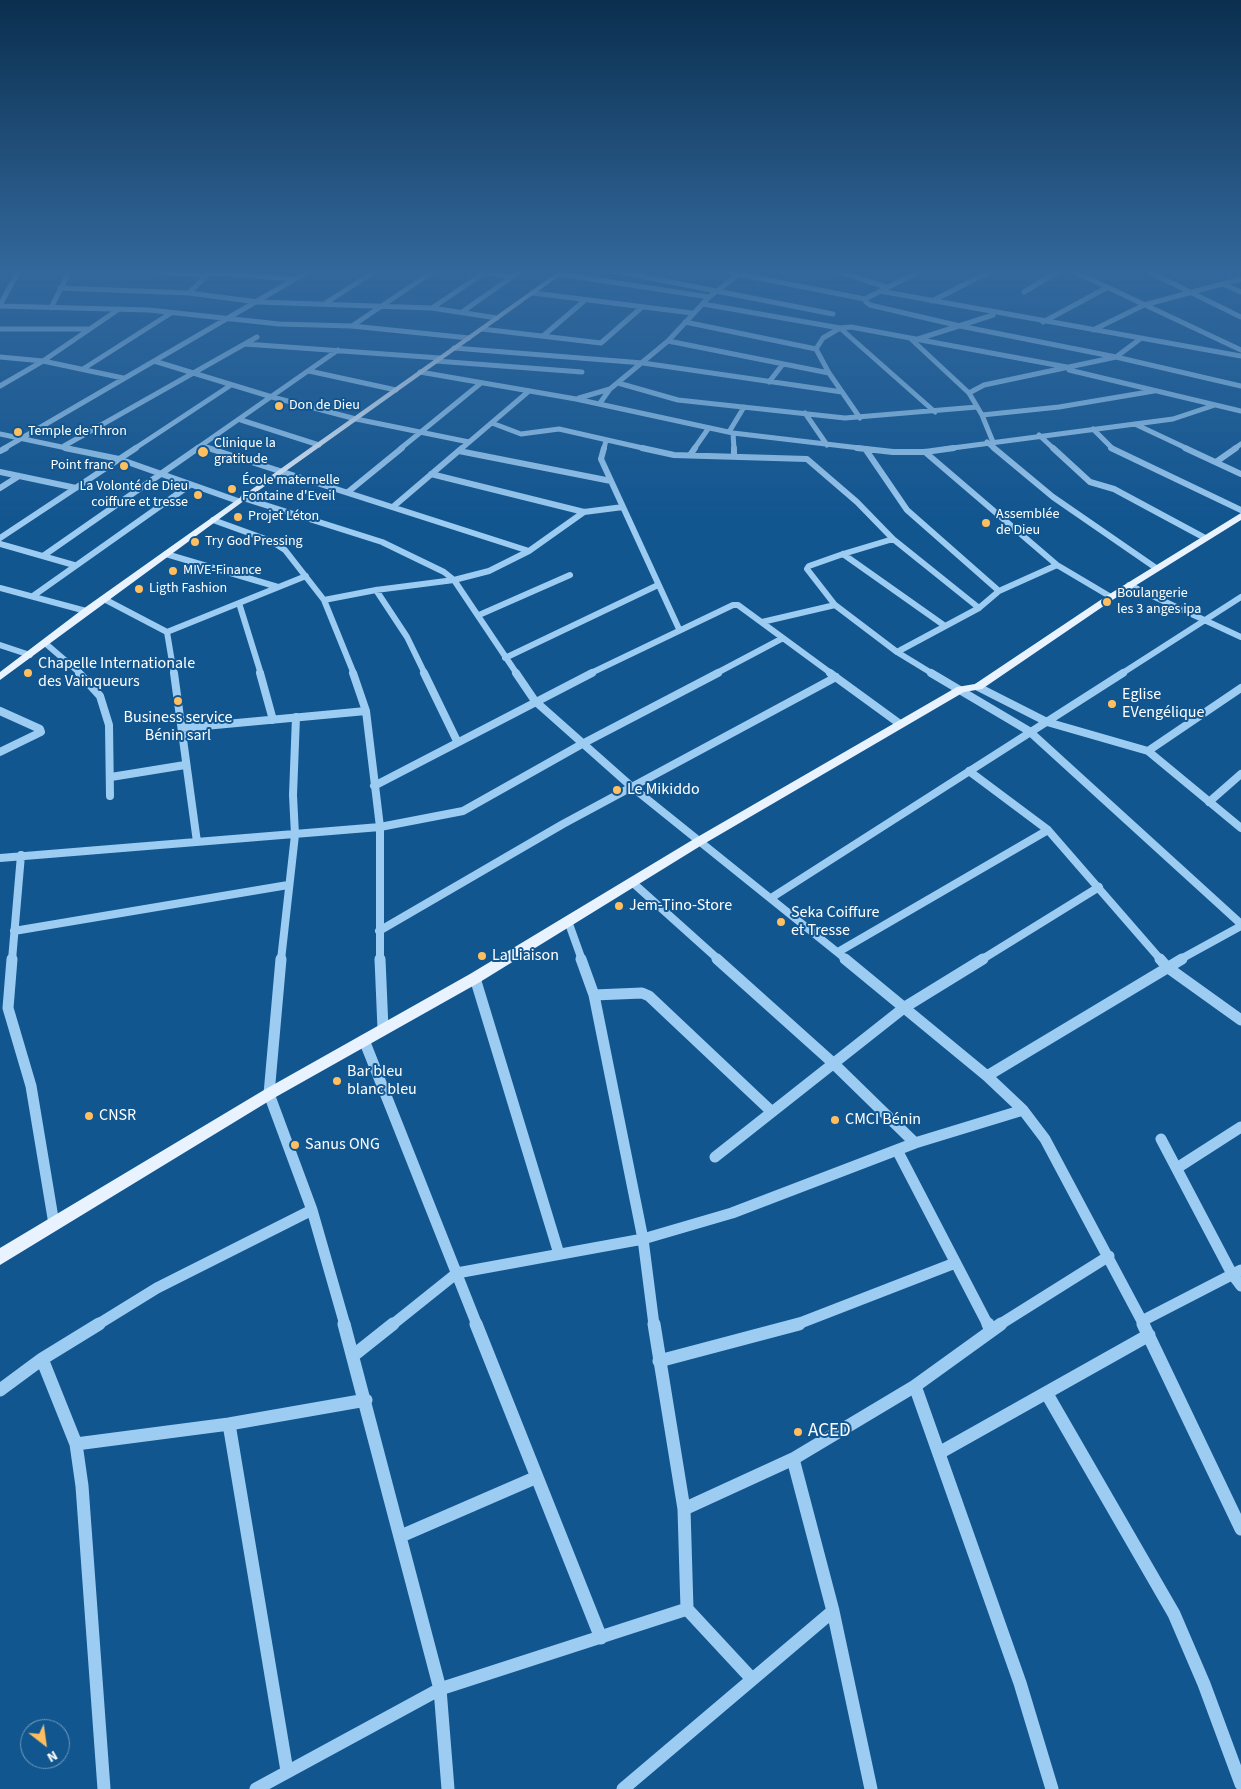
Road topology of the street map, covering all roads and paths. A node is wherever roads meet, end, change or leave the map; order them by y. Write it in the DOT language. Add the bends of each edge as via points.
graph roads {
  1 [pos="51,355"];
  2 [pos="104,355"];
  3 [pos="162,355"];
  4 [pos="225,355"];
  5 [pos="330,355"];
  6 [pos="393,355"];
  7 [pos="444,355"];
  8 [pos="548,355"];
  9 [pos="652,355"];
  10 [pos="738,355"];
  11 [pos="820,355"];
  12 [pos="871,355"];
  13 [pos="931,355"];
  14 [pos="1004,355"];
  15 [pos="1108,355"];
  16 [pos="1116,357"];
  17 [pos="0,358"];
  18 [pos="154,360"];
  19 [pos="438,360"];
  20 [pos="43,361"];
  21 [pos="643,363"];
  22 [pos="783,364"];
  23 [pos="1072,368"];
  24 [pos="83,369"];
  25 [pos="1065,370"];
  26 [pos="309,371"];
  27 [pos="420,372"];
  28 [pos="582,372"];
  29 [pos="195,373"];
  30 [pos="829,373"];
  31 [pos="123,378"];
  32 [pos="481,382"];
  33 [pos="769,382"];
  34 [pos="618,383"];
  35 [pos="1,384"];
  36 [pos="231,385"];
  37 [pos="1241,386"];
  38 [pos="610,389"];
  39 [pos="396,390"];
  40 [pos="529,390"];
  41 [pos="1156,391"];
  42 [pos="842,392"];
  43 [pos="969,393"];
  44 [pos="272,397"];
  45 [pos="576,399"];
  46 [pos="600,403"];
  47 [pos="1215,405"];
  48 [pos="744,406"];
  49 [pos="977,407"];
  50 [pos="1241,411"];
  51 [pos="935,412"];
  52 [pos="805,413"];
  53 [pos="982,415"];
  54 [pos="860,418"];
  55 [pos="356,419"];
  56 [pos="241,420"];
  57 [pos="492,422"];
  58 [pos="1137,424"];
  59 [pos="708,429"];
  60 [pos="1093,429"];
  61 [pos="421,432"];
  62 [pos="731,433"];
  63 [pos="0,434"];
  64 [pos="1039,435"];
  65 [pos="20,439"];
  66 [pos="606,440"];
  67 [pos="469,442"];
  68 [pos="990,442"];
  69 [pos="1241,444"];
  70 [pos="319,445"];
  71 [pos="828,445"];
  72 [pos="64,446"];
  73 [pos="204,446"];
  74 [pos="459,450"];
  75 [pos="866,450"];
  76 [pos="0,451"];
  77 [pos="925,452"];
  78 [pos="690,455"];
  79 [pos="734,455"];
  80 [pos="119,459"];
  81 [pos="1216,462"];
  82 [pos="0,472"];
  83 [pos="280,472"];
  84 [pos="431,474"];
  85 [pos="1241,474"];
  86 [pos="162,475"];
  87 [pos="19,476"];
  88 [pos="611,481"];
  89 [pos="190,485"];
  90 [pos="0,488"];
  91 [pos="76,488"];
  92 [pos="348,492"];
  93 [pos="241,500"];
  94 [pos="394,506"];
  95 [pos="623,507"];
  96 [pos="1241,510"];
  97 [pos="584,512"];
  98 [pos="1241,516"];
  99 [pos="212,520"];
  100 [pos="0,538"];
  101 [pos="1205,538"];
  102 [pos="894,539"];
  103 [pos="0,544"];
  104 [pos="529,551"];
  105 [pos="166,554"];
  106 [pos="843,554"];
  107 [pos="43,556"];
  108 [pos="1057,565"];
  109 [pos="74,566"];
  110 [pos="1156,568"];
  111 [pos="570,575"];
  112 [pos="306,576"];
  113 [pos="454,580"];
  114 [pos="658,585"];
  115 [pos="1129,585"];
  116 [pos="278,587"];
  117 [pos="0,588"];
  118 [pos="376,590"];
  119 [pos="999,591"];
  120 [pos="33,596"];
  121 [pos="1111,597"];
  122 [pos="1241,598"];
  123 [pos="104,599"];
  124 [pos="324,600"];
  125 [pos="239,603"];
  126 [pos="834,605"];
  127 [pos="979,608"];
  128 [pos="86,612"];
  129 [pos="479,615"];
  130 [pos="1206,621"];
  131 [pos="762,622"];
  132 [pos="945,626"];
  133 [pos="679,629"];
  134 [pos="167,632"];
  135 [pos="1241,637"];
  136 [pos="783,638"];
  137 [pos="45,643"];
  138 [pos="0,646"];
  139 [pos="897,652"];
  140 [pos="30,655"];
  141 [pos="505,658"];
  142 [pos="0,677"];
  143 [pos="836,677"];
  144 [pos="978,687"];
  145 [pos="1241,688"];
  146 [pos="961,689"];
  147 [pos="535,701"];
  148 [pos="0,711"];
  149 [pos="366,712"];
  150 [pos="296,717"];
  151 [pos="273,720"];
  152 [pos="1047,722"];
  153 [pos="900,724"];
  154 [pos="183,728"];
  155 [pos="1029,731"];
  156 [pos="457,741"];
  157 [pos="582,744"];
  158 [pos="1148,751"];
  159 [pos="0,752"];
  160 [pos="184,765"];
  161 [pos="969,771"];
  162 [pos="1241,774"];
  163 [pos="111,777"];
  164 [pos="374,786"];
  165 [pos="632,787"];
  166 [pos="110,796"];
  167 [pos="1209,802"];
  168 [pos="380,827"];
  169 [pos="1241,828"];
  170 [pos="1048,830"];
  171 [pos="295,834"];
  172 [pos="196,842"];
  173 [pos="698,842"];
  174 [pos="21,855"];
  175 [pos="0,858"];
  176 [pos="632,882"];
  177 [pos="288,885"];
  178 [pos="1098,887"];
  179 [pos="771,898"];
  180 [pos="568,921"];
  181 [pos="1241,925"];
  182 [pos="14,931"];
  183 [pos="379,931"];
  184 [pos="838,952"];
  185 [pos="1167,967"];
  186 [pos="475,978"];
  187 [pos="594,995"];
  188 [pos="905,1007"];
  189 [pos="1241,1020"];
  190 [pos="384,1029"];
  191 [pos="364,1040"];
  192 [pos="833,1063"];
  193 [pos="987,1076"];
  194 [pos="270,1094"];
  195 [pos="1023,1110"];
  196 [pos="772,1112"];
  197 [pos="1241,1127"];
  198 [pos="1161,1140"];
  199 [pos="915,1143"];
  200 [pos="897,1150"];
  201 [pos="715,1157"];
  202 [pos="1177,1168"];
  203 [pos="312,1210"];
  204 [pos="54,1224"];
  205 [pos="642,1239"];
  206 [pos="559,1254"];
  207 [pos="1109,1256"];
  208 [pos="0,1257"];
  209 [pos="955,1263"];
  210 [pos="1236,1272"];
  211 [pos="458,1273"];
  212 [pos="1241,1286"];
  213 [pos="1142,1321"];
  214 [pos="991,1330"];
  215 [pos="1149,1335"];
  216 [pos="354,1355"];
  217 [pos="42,1359"];
  218 [pos="659,1362"];
  219 [pos="915,1386"];
  220 [pos="0,1390"];
  221 [pos="1047,1394"];
  222 [pos="366,1400"];
  223 [pos="229,1424"];
  224 [pos="76,1444"];
  225 [pos="939,1453"];
  226 [pos="793,1458"];
  227 [pos="537,1477"];
  228 [pos="684,1509"];
  229 [pos="1241,1529"];
  230 [pos="401,1536"];
  231 [pos="687,1609"];
  232 [pos="833,1611"];
  233 [pos="601,1638"];
  234 [pos="752,1679"];
  235 [pos="440,1689"];
  236 [pos="287,1771"];
  237 [pos="1241,1784"];
  238 [pos="104,1789"];
  239 [pos="256,1789"];
  240 [pos="448,1789"];
  241 [pos="623,1789"];
  242 [pos="871,1789"];
  243 [pos="1052,1789"];
  1 -- 20 [label="street"];
  2 -- 24 [label="street"];
  3 -- 18 [label="street"];
  4 -- 29 [label="street"];
  5 -- 26 [label="street"];
  6 -- 19 [label="street"];
  7 -- 19 [label="main road"];
  8 -- 21 [label="street"];
  9 -- 21 [label="street"];
  10 -- 22 [label="street"];
  11 -- 30 [label="street"];
  12 -- 51 [label="street"];
  13 -- 43 [label="street"];
  14 -- 23 [label="street"];
  15 -- 16 [label="street"];
  16 -- 23 [label="street"];
  16 -- 37 [label="street"];
  17 -- 20 [label="street"];
  18 -- 29 [label="street"];
  18 -- 31 [label="street"];
  19 -- 27 [label="main road"];
  19 -- 28 [label="street"];
  20 -- 24 [label="street"];
  20 -- 35 [label="street"];
  21 -- 33 [label="street"];
  21 -- 34 [label="street"];
  22 -- 30 [label="street"];
  22 -- 33 [label="street"];
  23 -- 25 [label="street"];
  24 -- 31 [label="street"];
  25 -- 41 [label="street"];
  25 -- 43 [label="street" via="984,385"];
  26 -- 39 [label="street"];
  26 -- 44 [label="street"];
  27 -- 32 [label="street"];
  27 -- 39 [label="main road"];
  29 -- 36 [label="street"];
  29 -- 72 [label="street"];
  30 -- 42 [label="street"];
  31 -- 65 [label="street"];
  32 -- 40 [label="street"];
  32 -- 61 [label="street"];
  33 -- 42 [label="street"];
  34 -- 38 [label="street"];
  34 -- 48 [label="street" via="678,400"];
  36 -- 44 [label="street"];
  36 -- 80 [label="street"];
  38 -- 45 [label="street"];
  38 -- 46 [label="street"];
  39 -- 55 [label="main road"];
  40 -- 45 [label="street"];
  40 -- 57 [label="street"];
  41 -- 47 [label="street"];
  41 -- 53 [label="street" via="1059,407"];
  42 -- 54 [label="street"];
  43 -- 49 [label="street"];
  44 -- 55 [label="street"];
  44 -- 56 [label="street"];
  45 -- 46 [label="street"];
  46 -- 59 [label="street"];
  47 -- 50 [label="street"];
  47 -- 58 [label="street" via="1173,419"];
  48 -- 52 [label="street"];
  48 -- 62 [label="street"];
  49 -- 51 [label="street"];
  49 -- 53 [label="street"];
  51 -- 54 [label="street"];
  52 -- 54 [label="street"];
  52 -- 71 [label="street"];
  53 -- 68 [label="street"];
  55 -- 61 [label="street"];
  55 -- 70 [label="main road"];
  56 -- 70 [label="street"];
  56 -- 73 [label="street"];
  57 -- 66 [label="street" via="521,434 559,429"];
  57 -- 67 [label="street"];
  58 -- 60 [label="street"];
  58 -- 81 [label="street"];
  59 -- 62 [label="street"];
  59 -- 78 [label="street"];
  60 -- 64 [label="street"];
  60 -- 96 [label="street" via="1108,446"];
  61 -- 67 [label="street"];
  61 -- 92 [label="street"];
  62 -- 71 [label="street"];
  62 -- 79 [label="street"];
  63 -- 65 [label="street"];
  64 -- 68 [label="street"];
  64 -- 101 [label="street" via="1090,482 1114,489"];
  65 -- 72 [label="street"];
  65 -- 76 [label="street"];
  66 -- 78 [label="street" via="674,455"];
  66 -- 88 [label="street" via="600,456"];
  67 -- 74 [label="street"];
  68 -- 77 [label="street"];
  68 -- 110 [label="street" via="1053,497"];
  69 -- 81 [label="street"];
  70 -- 83 [label="main road"];
  71 -- 75 [label="street"];
  72 -- 80 [label="street"];
  73 -- 83 [label="street"];
  73 -- 86 [label="street"];
  74 -- 84 [label="street"];
  74 -- 88 [label="street"];
  75 -- 77 [label="street"];
  75 -- 119 [label="street" via="907,510"];
  77 -- 108 [label="street"];
  78 -- 79 [label="street"];
  79 -- 102 [label="street" via="806,459"];
  80 -- 86 [label="street"];
  80 -- 91 [label="street"];
  81 -- 85 [label="street"];
  82 -- 87 [label="street"];
  83 -- 92 [label="street"];
  83 -- 93 [label="main road"];
  84 -- 94 [label="street"];
  84 -- 97 [label="street"];
  86 -- 89 [label="street"];
  86 -- 107 [label="street"];
  87 -- 90 [label="street"];
  87 -- 91 [label="street"];
  88 -- 95 [label="street"];
  89 -- 93 [label="street"];
  89 -- 109 [label="street"];
  91 -- 100 [label="street"];
  92 -- 94 [label="street"];
  93 -- 99 [label="main road"];
  93 -- 113 [label="street" via="382,542 431,564"];
  94 -- 104 [label="street"];
  95 -- 97 [label="street"];
  95 -- 114 [label="street"];
  97 -- 104 [label="street"];
  98 -- 101 [label="main road"];
  99 -- 105 [label="main road"];
  99 -- 112 [label="street" via="279,545"];
  101 -- 110 [label="main road"];
  102 -- 106 [label="street"];
  102 -- 127 [label="street"];
  103 -- 107 [label="street"];
  104 -- 113 [label="street" via="497,568"];
  105 -- 116 [label="street"];
  105 -- 123 [label="main road"];
  106 -- 126 [label="street" via="808,568"];
  106 -- 132 [label="street"];
  107 -- 109 [label="street"];
  108 -- 119 [label="street"];
  108 -- 121 [label="street"];
  109 -- 120 [label="street"];
  110 -- 115 [label="main road"];
  111 -- 129 [label="street"];
  112 -- 116 [label="street"];
  112 -- 124 [label="street"];
  113 -- 118 [label="street"];
  113 -- 129 [label="street"];
  114 -- 133 [label="street"];
  114 -- 141 [label="street"];
  115 -- 121 [label="main road"];
  115 -- 130 [label="street"];
  116 -- 125 [label="street"];
  117 -- 120 [label="street"];
  118 -- 124 [label="street"];
  118 -- 156 [label="street" via="411,644"];
  119 -- 127 [label="street"];
  120 -- 128 [label="street"];
  121 -- 144 [label="main road"];
  122 -- 130 [label="street"];
  123 -- 128 [label="main road"];
  123 -- 134 [label="street"];
  124 -- 149 [label="street" via="347,653"];
  125 -- 134 [label="street"];
  125 -- 151 [label="street"];
  126 -- 131 [label="street"];
  126 -- 139 [label="street"];
  127 -- 132 [label="street"];
  128 -- 137 [label="main road"];
  129 -- 141 [label="street"];
  130 -- 135 [label="street"];
  130 -- 152 [label="street"];
  131 -- 133 [label="street" via="733,604"];
  131 -- 136 [label="street"];
  132 -- 139 [label="street"];
  133 -- 147 [label="street"];
  134 -- 154 [label="street"];
  136 -- 143 [label="street"];
  136 -- 157 [label="street"];
  137 -- 140 [label="main road"];
  137 -- 163 [label="street" via="87,679 100,696 108,726"];
  138 -- 140 [label="street"];
  139 -- 146 [label="street"];
  140 -- 142 [label="main road"];
  141 -- 147 [label="street"];
  143 -- 153 [label="street"];
  143 -- 165 [label="street"];
  144 -- 146 [label="main road"];
  144 -- 152 [label="street"];
  145 -- 158 [label="street"];
  146 -- 153 [label="main road"];
  146 -- 155 [label="street"];
  147 -- 156 [label="street"];
  147 -- 157 [label="street"];
  148 -- 159 [label="street" via="41,732"];
  149 -- 150 [label="street"];
  149 -- 164 [label="street"];
  150 -- 151 [label="street"];
  150 -- 171 [label="street"];
  151 -- 154 [label="street"];
  152 -- 155 [label="street"];
  152 -- 158 [label="street"];
  153 -- 173 [label="main road"];
  154 -- 160 [label="street"];
  155 -- 161 [label="street"];
  155 -- 181 [label="street"];
  156 -- 164 [label="street"];
  157 -- 165 [label="street"];
  157 -- 168 [label="street" via="469,810"];
  158 -- 167 [label="street"];
  160 -- 163 [label="street"];
  160 -- 172 [label="street"];
  161 -- 170 [label="street"];
  161 -- 179 [label="street"];
  162 -- 167 [label="street"];
  163 -- 166 [label="street"];
  164 -- 168 [label="street"];
  165 -- 173 [label="street"];
  165 -- 183 [label="street"];
  167 -- 169 [label="street"];
  168 -- 171 [label="street"];
  168 -- 183 [label="street"];
  170 -- 178 [label="street"];
  170 -- 184 [label="street"];
  171 -- 172 [label="street"];
  171 -- 177 [label="street"];
  172 -- 174 [label="street"];
  173 -- 176 [label="main road"];
  173 -- 179 [label="street"];
  174 -- 175 [label="street"];
  174 -- 182 [label="street"];
  176 -- 180 [label="main road"];
  176 -- 192 [label="street"];
  177 -- 182 [label="street"];
  177 -- 194 [label="street"];
  178 -- 185 [label="street"];
  178 -- 188 [label="street"];
  179 -- 184 [label="street"];
  180 -- 186 [label="main road"];
  180 -- 187 [label="street"];
  181 -- 185 [label="street"];
  182 -- 204 [label="street" via="8,1008 30,1086"];
  183 -- 190 [label="street"];
  184 -- 188 [label="street"];
  185 -- 189 [label="street"];
  185 -- 193 [label="street"];
  186 -- 190 [label="main road"];
  186 -- 206 [label="street"];
  187 -- 196 [label="street" via="642,993 649,996"];
  187 -- 205 [label="street"];
  188 -- 192 [label="street"];
  188 -- 193 [label="street"];
  190 -- 191 [label="main road"];
  191 -- 194 [label="main road"];
  191 -- 211 [label="street"];
  192 -- 196 [label="street"];
  192 -- 199 [label="street"];
  193 -- 195 [label="street"];
  194 -- 203 [label="street"];
  194 -- 204 [label="main road"];
  195 -- 199 [label="street"];
  195 -- 207 [label="street" via="1045,1139"];
  196 -- 201 [label="street"];
  197 -- 202 [label="street"];
  198 -- 202 [label="street"];
  199 -- 200 [label="street"];
  200 -- 205 [label="street" via="776,1198"];
  200 -- 209 [label="street"];
  202 -- 210 [label="street"];
  203 -- 216 [label="street"];
  203 -- 217 [label="street" via="157,1288"];
  204 -- 208 [label="main road"];
  205 -- 206 [label="street"];
  205 -- 218 [label="street"];
  206 -- 211 [label="street"];
  207 -- 213 [label="street"];
  207 -- 214 [label="street"];
  209 -- 214 [label="street"];
  209 -- 218 [label="street" via="808,1320"];
  210 -- 212 [label="street"];
  210 -- 213 [label="street"];
  211 -- 216 [label="street"];
  211 -- 227 [label="street"];
  213 -- 215 [label="street"];
  214 -- 219 [label="street"];
  215 -- 221 [label="street"];
  215 -- 229 [label="street"];
  216 -- 222 [label="street"];
  217 -- 220 [label="street"];
  217 -- 224 [label="street"];
  218 -- 228 [label="street"];
  219 -- 225 [label="street"];
  219 -- 226 [label="street"];
  221 -- 225 [label="street"];
  221 -- 237 [label="street" via="1174,1614"];
  222 -- 223 [label="street"];
  222 -- 230 [label="street"];
  223 -- 224 [label="street"];
  223 -- 236 [label="street"];
  224 -- 238 [label="street" via="82,1486"];
  225 -- 243 [label="street" via="1020,1684"];
  226 -- 228 [label="street"];
  226 -- 232 [label="street"];
  227 -- 230 [label="street"];
  227 -- 233 [label="street"];
  228 -- 231 [label="street"];
  230 -- 235 [label="street"];
  231 -- 233 [label="street"];
  231 -- 234 [label="street"];
  232 -- 234 [label="street"];
  232 -- 242 [label="street"];
  233 -- 235 [label="street"];
  234 -- 241 [label="street"];
  235 -- 236 [label="street"];
  235 -- 240 [label="street"];
  236 -- 239 [label="street"];
}
